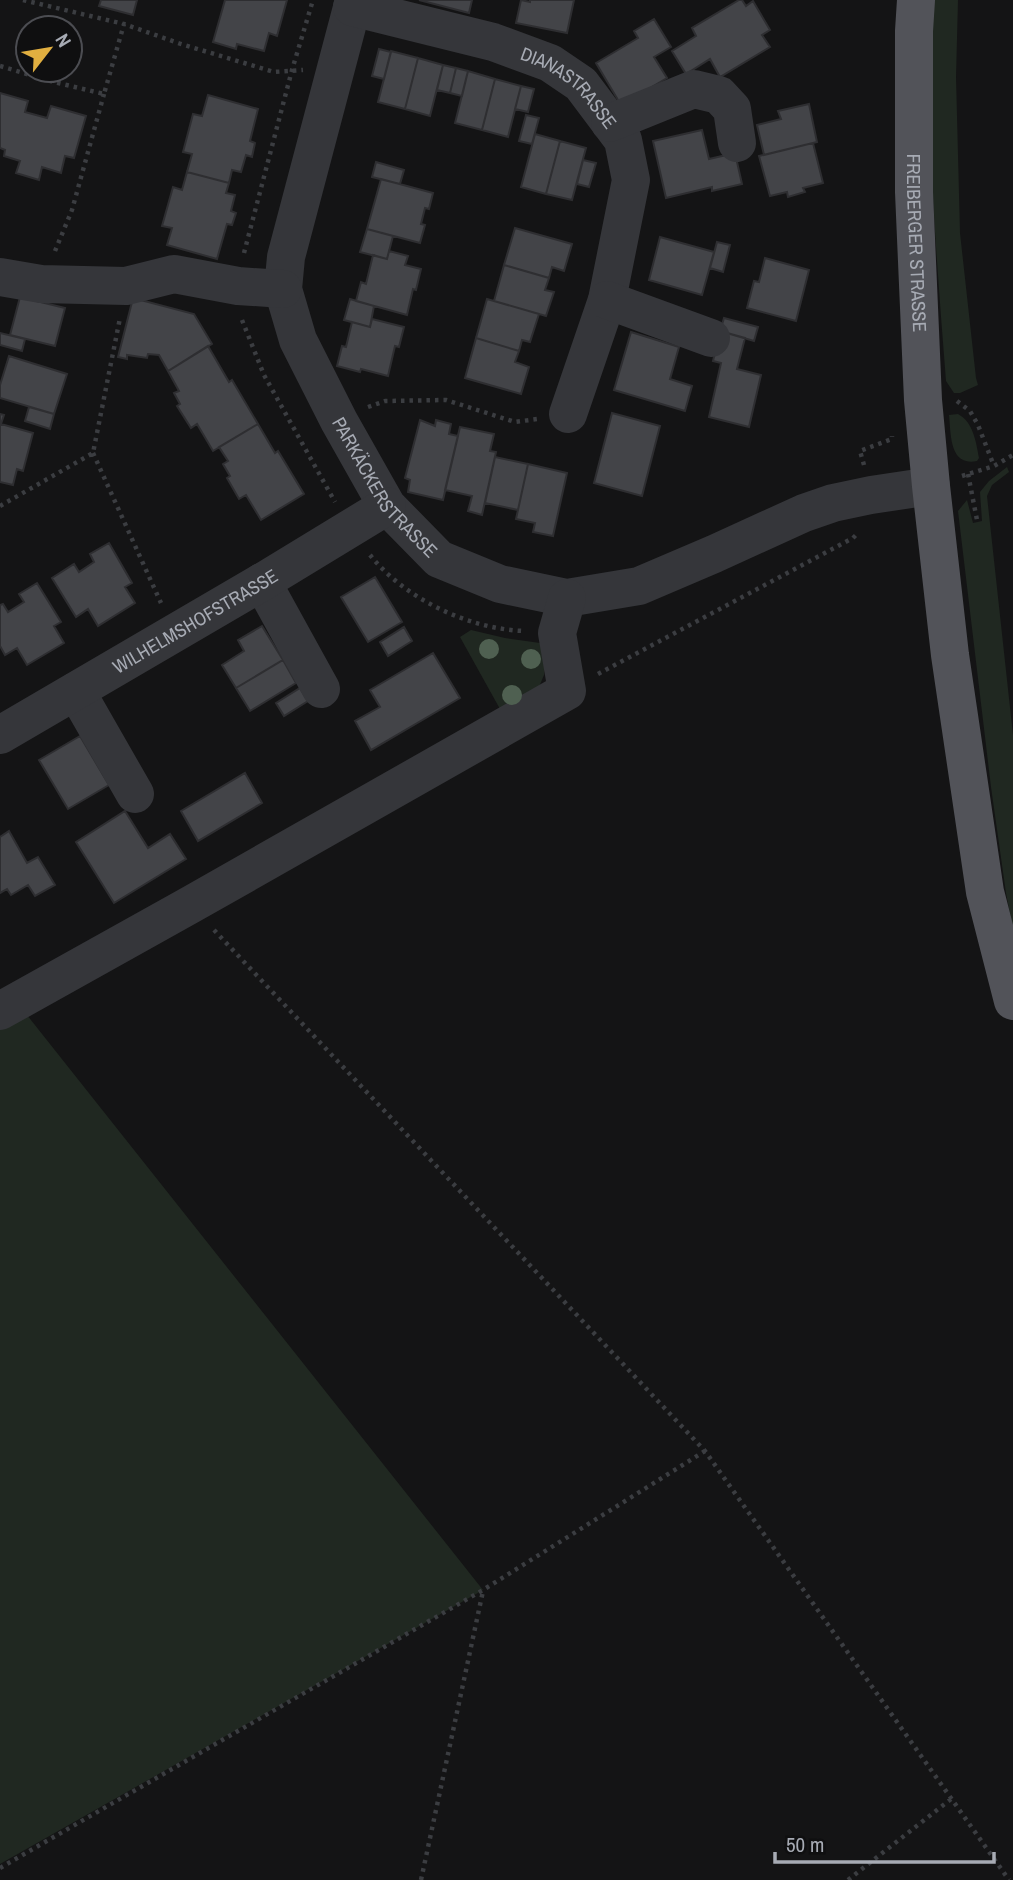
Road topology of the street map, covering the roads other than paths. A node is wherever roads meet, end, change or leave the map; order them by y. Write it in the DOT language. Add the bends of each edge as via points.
graph roads {
  1 [pos="916,0"];
  2 [pos="353,4"];
  3 [pos="610,123"];
  4 [pos="737,143"];
  5 [pos="0,277"];
  6 [pos="283,289"];
  7 [pos="607,300"];
  8 [pos="711,338"];
  9 [pos="568,414"];
  10 [pos="931,486"];
  11 [pos="387,506"];
  12 [pos="262,582"];
  13 [pos="567,598"];
  14 [pos="321,689"];
  15 [pos="76,691"];
  16 [pos="0,735"];
  17 [pos="135,794"];
  18 [pos="1013,1001"];
  19 [pos="0,1011"];
  1 -- 10 [label="main road, FREIBERGER STRASSE" via="914,192"];
  2 -- 3 [label="street, DIANASTRASSE" via="550,63 581,84"];
  2 -- 6 [label="street, PARKÄCKERSTRASSE" via="286,257"];
  3 -- 4 [label="street" via="694,89 719,95 732,109"];
  3 -- 7 [label="street, DIANASTRASSE" via="623,140 631,180"];
  5 -- 6 [label="street" via="41,284 126,286 174,274"];
  6 -- 11 [label="street, PARKÄCKERSTRASSE" via="298,340"];
  7 -- 8 [label="street"];
  7 -- 9 [label="street, DIANASTRASSE"];
  10 -- 13 [label="street, PARKÄCKERSTRASSE" via="834,503 639,586"];
  10 -- 18 [label="main road, FREIBERGER STRASSE" via="985,892"];
  11 -- 12 [label="street, WILHELMSHOFSTRASSE"];
  11 -- 13 [label="street, PARKÄCKERSTRASSE" via="439,559 500,584"];
  12 -- 14 [label="street"];
  12 -- 15 [label="street, WILHELMSHOFSTRASSE"];
  13 -- 19 [label="street" via="557,633 567,691"];
  15 -- 16 [label="street, WILHELMSHOFSTRASSE"];
  15 -- 17 [label="street"];
}
